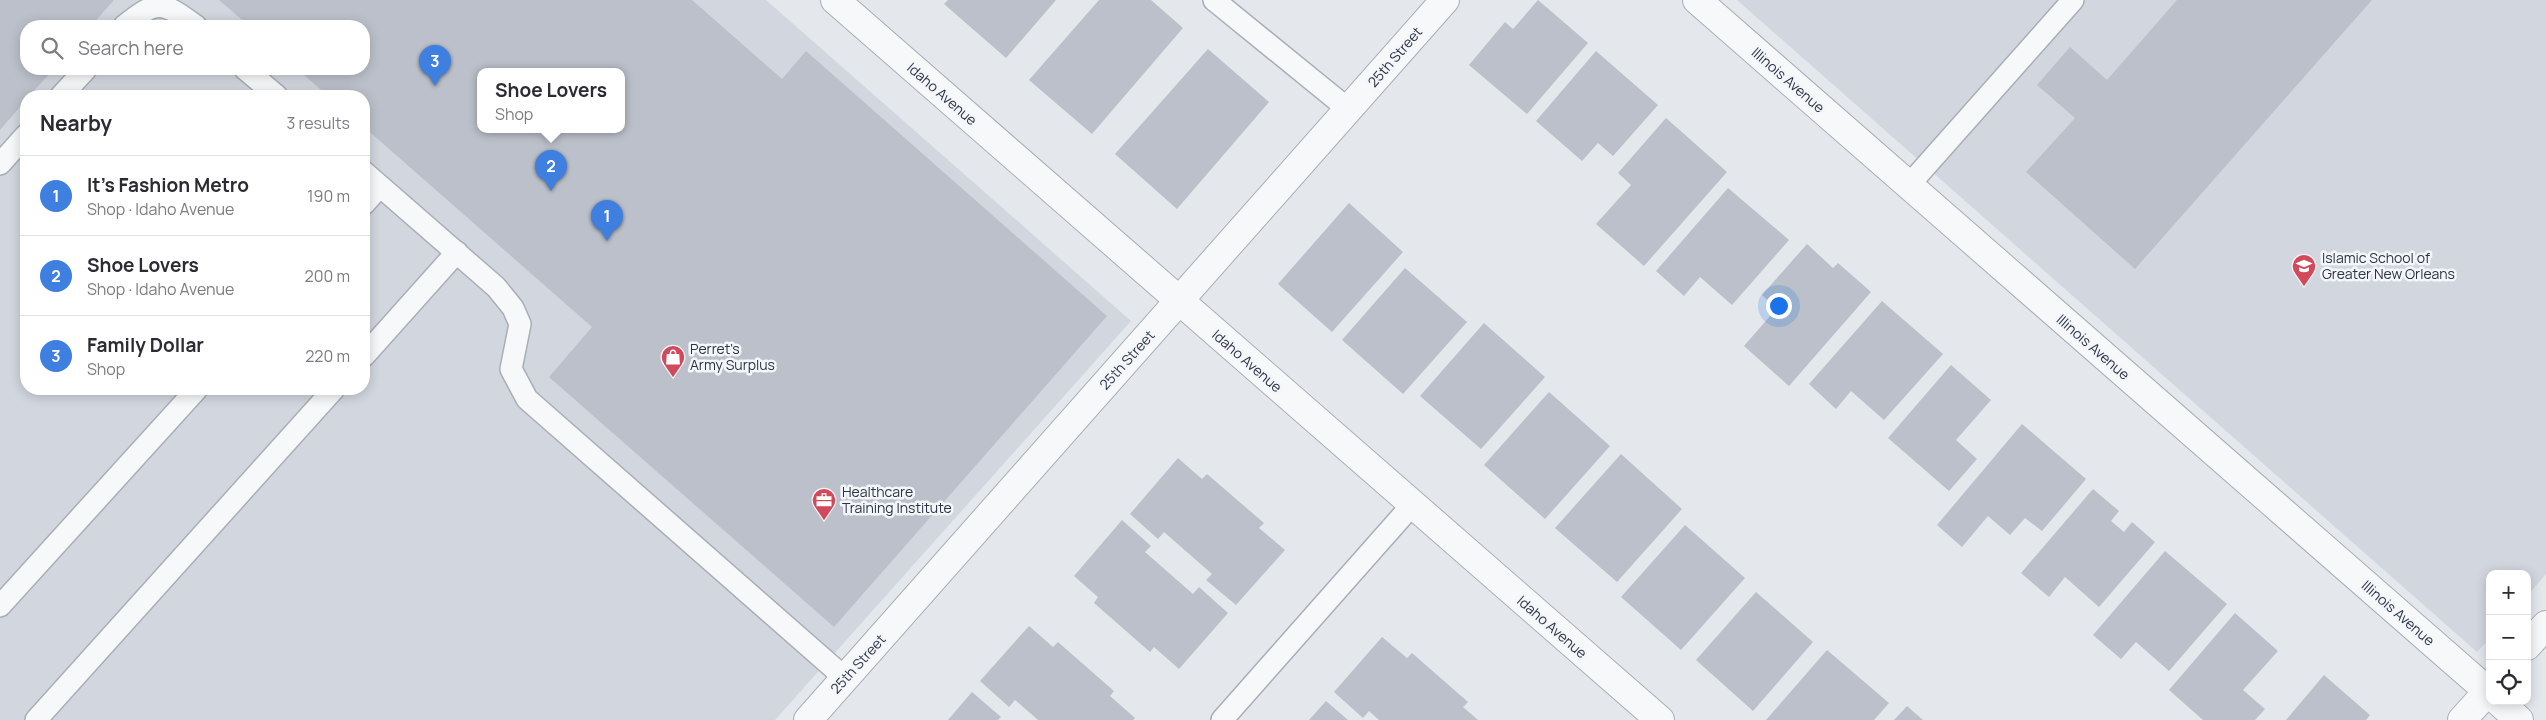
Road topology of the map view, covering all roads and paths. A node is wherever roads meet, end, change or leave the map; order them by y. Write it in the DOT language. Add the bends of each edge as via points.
graph roads {
  1 [pos="835,0"];
  2 [pos="1214,0"];
  3 [pos="1445,0"];
  4 [pos="1697,0"];
  5 [pos="2073,0"];
  6 [pos="151,3"];
  7 [pos="131,20"];
  8 [pos="189,20"];
  9 [pos="80,75"];
  10 [pos="252,75"];
  11 [pos="67,90"];
  12 [pos="270,90"];
  13 [pos="1348,109"];
  14 [pos="20,142"];
  15 [pos="0,164"];
  16 [pos="370,177"];
  17 [pos="380,186"];
  18 [pos="1908,186"];
  19 [pos="370,197"];
  20 [pos="457,252"];
  21 [pos="1179,302"];
  22 [pos="370,349"];
  23 [pos="191,395"];
  24 [pos="329,395"];
  25 [pos="1412,505"];
  26 [pos="0,606"];
  27 [pos="2546,625"];
  28 [pos="2531,642"];
  29 [pos="846,678"];
  30 [pos="2486,690"];
  31 [pos="2486,698"];
  32 [pos="2503,705"];
  33 [pos="36,720"];
  34 [pos="808,720"];
  35 [pos="1222,720"];
  36 [pos="1660,720"];
  37 [pos="2462,720"];
  38 [pos="2519,720"];
  1 -- 21 [label="street, Idaho Avenue"];
  2 -- 13 [label="lane"];
  3 -- 13 [label="street, 25th Street"];
  4 -- 18 [label="street, Illinois Avenue"];
  5 -- 18 [label="lane"];
  6 -- 7 [label="lane"];
  6 -- 8 [label="lane" via="172,5"];
  9 -- 11 [label="lane"];
  10 -- 12 [label="lane"];
  13 -- 21 [label="street, 25th Street"];
  14 -- 15 [label="lane"];
  16 -- 17 [label="lane"];
  17 -- 19 [label="lane"];
  17 -- 20 [label="lane"];
  18 -- 30 [label="street, Illinois Avenue"];
  20 -- 22 [label="lane"];
  20 -- 29 [label="lane" via="496,287 513,308 520,324 511,368 527,399"];
  21 -- 25 [label="street, Idaho Avenue"];
  21 -- 29 [label="street, 25th Street"];
  23 -- 26 [label="lane"];
  24 -- 33 [label="lane"];
  25 -- 35 [label="lane"];
  25 -- 36 [label="street, Idaho Avenue"];
  27 -- 28 [label="street"];
  29 -- 34 [label="street, 25th Street"];
  31 -- 37 [label="street"];
  32 -- 38 [label="street, Illinois Avenue"];
}
